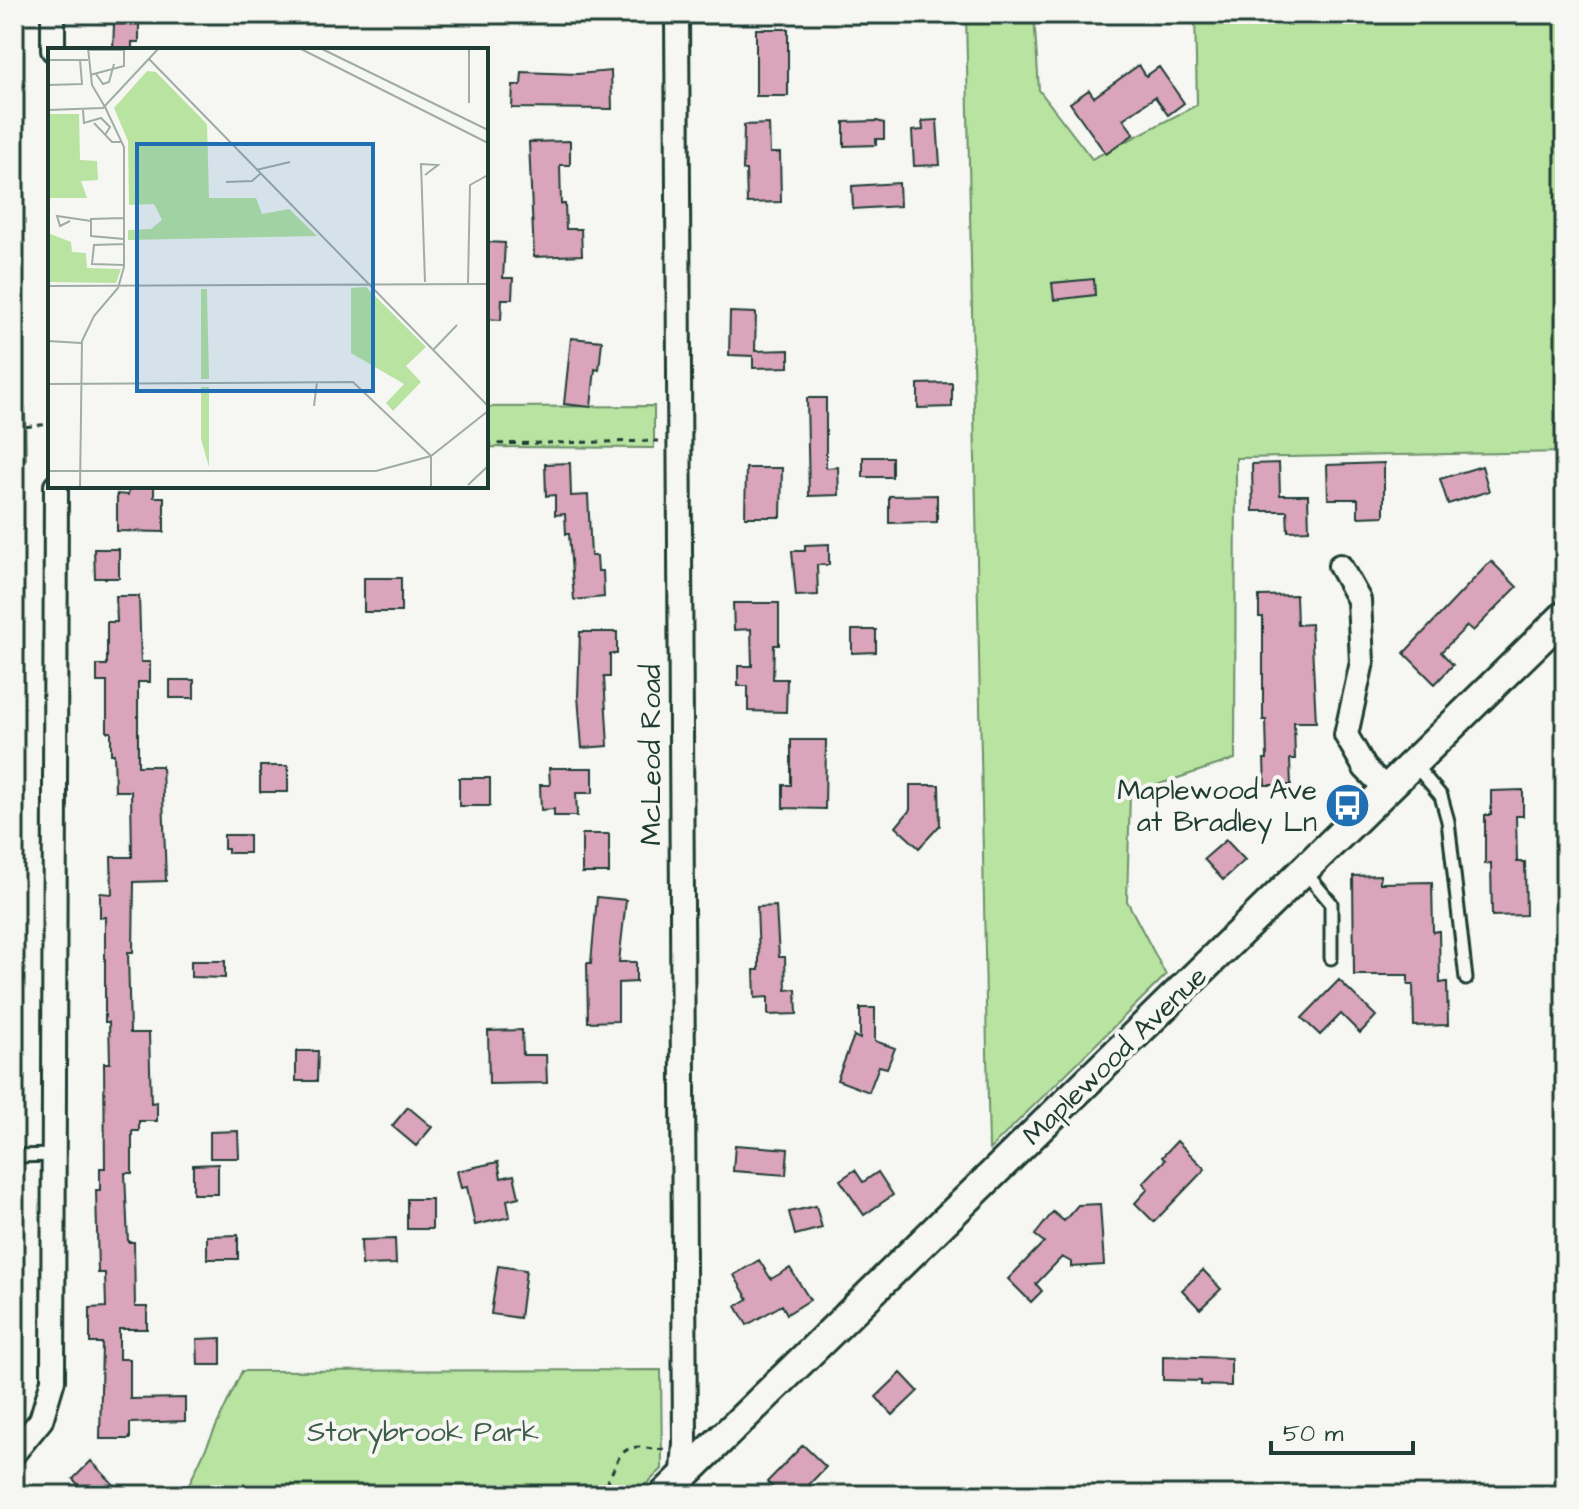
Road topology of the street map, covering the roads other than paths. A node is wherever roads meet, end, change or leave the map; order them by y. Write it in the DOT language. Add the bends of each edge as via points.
graph roads {
  1 [pos="53,14"];
  2 [pos="677,14"];
  3 [pos="53,48"];
  4 [pos="56,488"];
  5 [pos="1340,566"];
  6 [pos="1565,615"];
  7 [pos="1414,764"];
  8 [pos="1387,790"];
  9 [pos="1305,871"];
  10 [pos="1331,958"];
  11 [pos="1466,979"];
  12 [pos="54,1155"];
  13 [pos="14,1156"];
  14 [pos="14,1453"];
  15 [pos="676,1489"];
  1 -- 3 [label="street"];
  2 -- 15 [label="street, McLeod Road" via="685,1443"];
  4 -- 12 [label="street"];
  5 -- 8 [label="street" via="1359,600 1362,662 1346,735 1365,768"];
  6 -- 7 [label="street, Maplewood Avenue"];
  7 -- 8 [label="street, Maplewood Avenue"];
  7 -- 11 [label="lane" via="1441,796 1448,821"];
  8 -- 9 [label="street, Maplewood Avenue"];
  9 -- 10 [label="lane" via="1331,903"];
  9 -- 15 [label="street, Maplewood Avenue"];
  12 -- 13 [label="lane"];
  12 -- 14 [label="street" via="53,1380 41,1420"];
}
